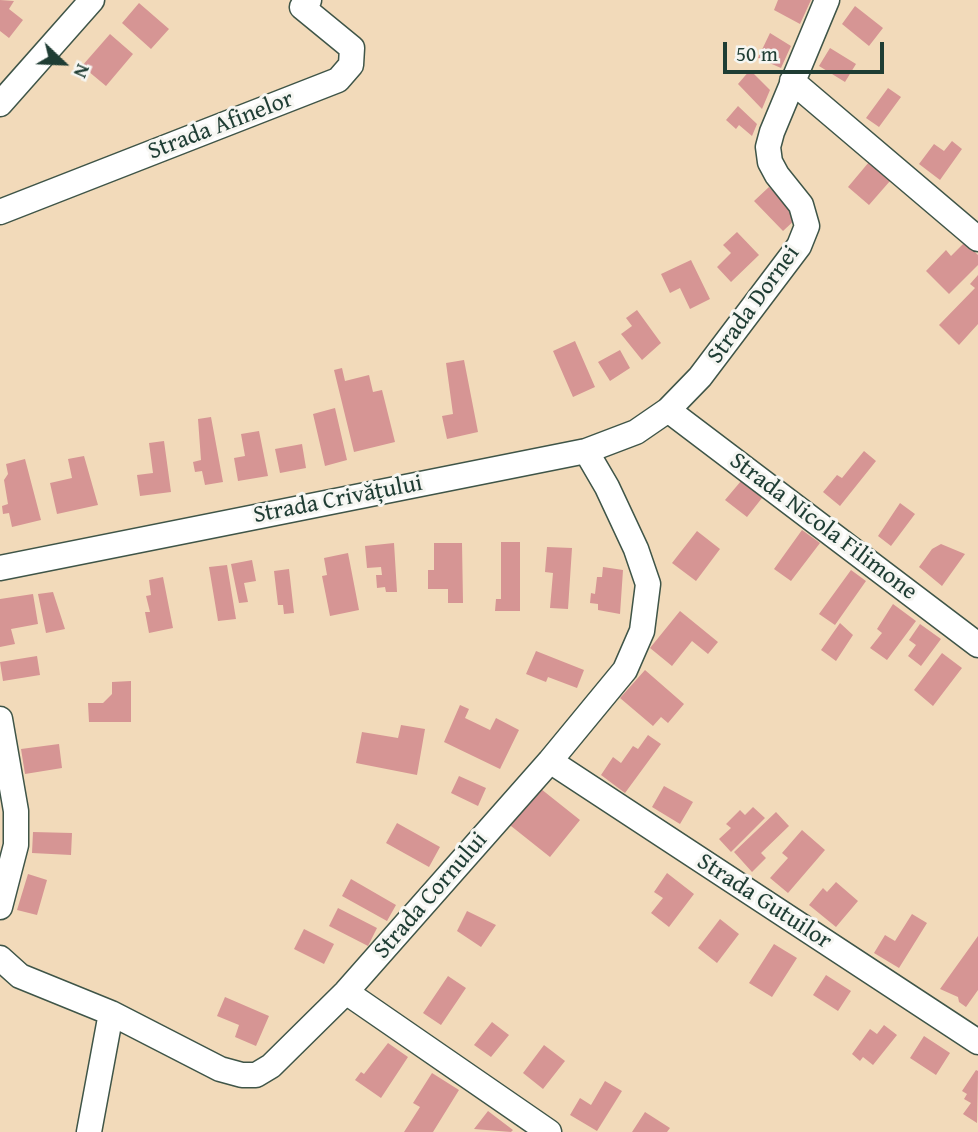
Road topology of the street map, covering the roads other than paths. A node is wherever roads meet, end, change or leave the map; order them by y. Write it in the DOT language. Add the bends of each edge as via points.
graph roads {
  1 [pos="92,0"];
  2 [pos="309,0"];
  3 [pos="827,0"];
  4 [pos="792,81"];
  5 [pos="0,104"];
  6 [pos="0,212"];
  7 [pos="978,239"];
  8 [pos="668,410"];
  9 [pos="586,451"];
  10 [pos="0,568"];
  11 [pos="978,645"];
  12 [pos="0,719"];
  13 [pos="550,761"];
  14 [pos="0,907"];
  15 [pos="0,958"];
  16 [pos="346,992"];
  17 [pos="111,1013"];
  18 [pos="978,1042"];
  19 [pos="89,1132"];
  20 [pos="550,1132"];
  1 -- 5 [label="street"];
  2 -- 6 [label="street, Strada Afinelor" via="302,7 352,48 351,65 338,80"];
  3 -- 4 [label="street, Strada Dornei"];
  4 -- 7 [label="street"];
  4 -- 8 [label="street, Strada Dornei" via="768,148 770,162 801,205 807,226 799,246 700,377"];
  8 -- 9 [label="street, Strada Crivățului" via="636,432"];
  8 -- 11 [label="street, Strada Nicola Filimone"];
  9 -- 10 [label="street, Strada Crivățului"];
  9 -- 13 [label="street, Strada Cornului" via="607,486 648,584 642,631 625,670"];
  12 -- 14 [label="street" via="13,780 16,845"];
  13 -- 16 [label="street, Strada Cornului"];
  13 -- 18 [label="street, Strada Gutuilor"];
  15 -- 17 [label="street, Strada Cornului" via="20,976"];
  16 -- 17 [label="street, Strada Cornului" via="271,1066 256,1075 220,1069"];
  16 -- 20 [label="street"];
  17 -- 19 [label="street"];
}
